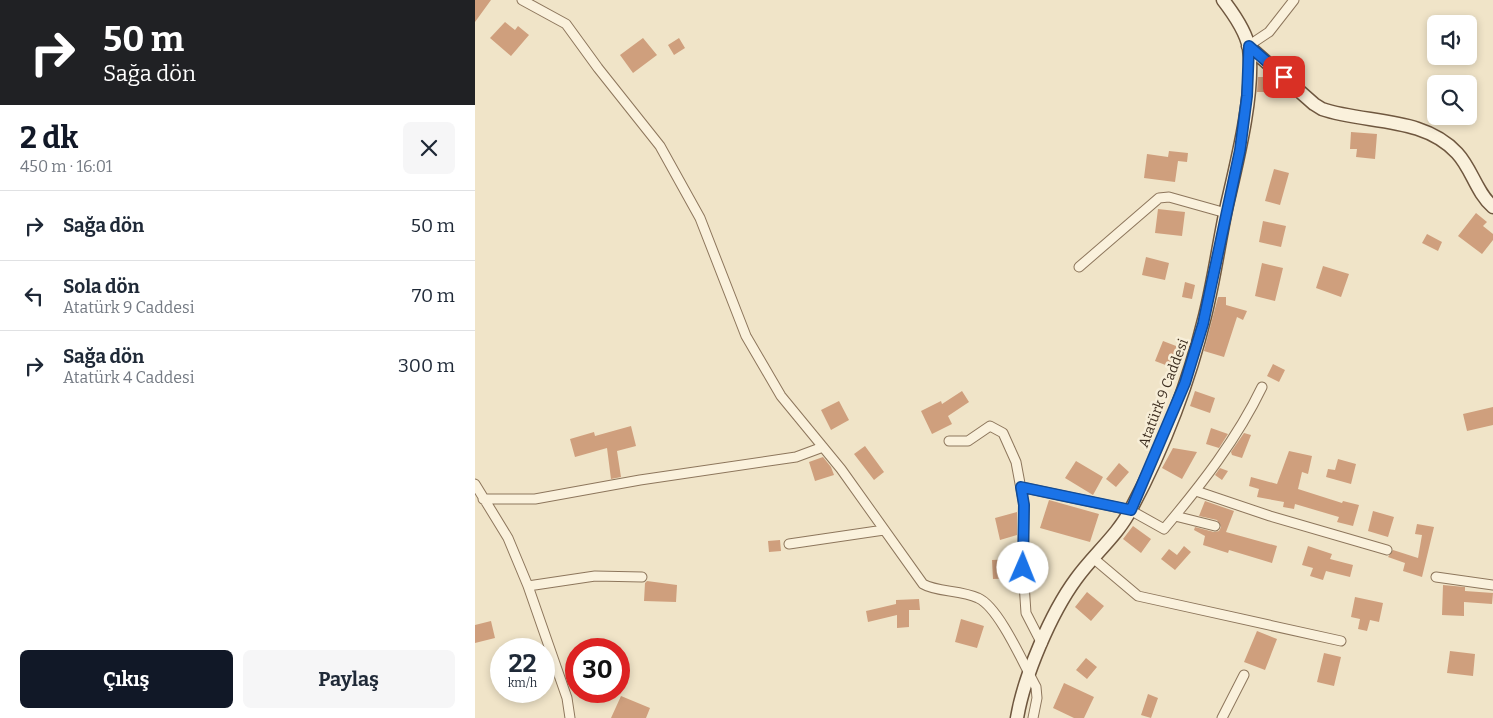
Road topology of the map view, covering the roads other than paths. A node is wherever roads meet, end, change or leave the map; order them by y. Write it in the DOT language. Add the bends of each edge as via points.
graph roads {
  1 [pos="1223,0"];
  2 [pos="1294,0"];
  3 [pos="528,1"];
  4 [pos="1249,46"];
  5 [pos="1493,207"];
  6 [pos="1226,213"];
  7 [pos="1079,267"];
  8 [pos="1262,386"];
  9 [pos="949,441"];
  10 [pos="823,447"];
  11 [pos="475,484"];
  12 [pos="1021,487"];
  13 [pos="1196,491"];
  14 [pos="483,499"];
  15 [pos="1131,510"];
  16 [pos="1175,516"];
  17 [pos="1215,526"];
  18 [pos="884,530"];
  19 [pos="789,544"];
  20 [pos="1387,550"];
  21 [pos="1093,558"];
  22 [pos="642,577"];
  23 [pos="1436,577"];
  24 [pos="1493,585"];
  25 [pos="527,586"];
  26 [pos="1341,641"];
  27 [pos="1042,644"];
  28 [pos="1029,674"];
  29 [pos="1244,676"];
  30 [pos="570,718"];
  31 [pos="1017,718"];
  32 [pos="1033,718"];
  33 [pos="1222,718"];
  1 -- 4 [label="street"];
  2 -- 4 [label="street" via="1269,32"];
  3 -- 10 [label="street" via="566,24 660,146 700,218 746,336 781,396"];
  4 -- 5 [label="street" via="1323,109 1433,134 1456,152 1476,188"];
  4 -- 6 [label="street, Atatürk 9 Caddesi" via="1244,122"];
  6 -- 7 [label="street" via="1169,197 1159,198"];
  6 -- 15 [label="street, Atatürk 9 Caddesi" via="1194,358"];
  8 -- 13 [label="street" via="1249,414"];
  9 -- 12 [label="street" via="968,441 990,426 1003,433 1016,462"];
  10 -- 14 [label="street" via="796,457 640,480 535,500"];
  10 -- 18 [label="street"];
  11 -- 14 [label="street"];
  12 -- 15 [label="street"];
  12 -- 27 [label="street" via="1026,613"];
  13 -- 16 [label="street"];
  13 -- 20 [label="street"];
  14 -- 25 [label="street" via="508,538"];
  15 -- 16 [label="street" via="1164,529"];
  15 -- 21 [label="street, Atatürk 9 Caddesi"];
  16 -- 17 [label="street"];
  18 -- 19 [label="street"];
  18 -- 28 [label="street" via="923,584 931,589 946,589 979,598 990,607 1004,626"];
  21 -- 26 [label="street" via="1137,596"];
  21 -- 27 [label="street, Atatürk 9 Caddesi" via="1065,595"];
  22 -- 25 [label="street" via="595,576"];
  23 -- 24 [label="street"];
  25 -- 30 [label="street" via="567,698"];
  27 -- 28 [label="street, Atatürk 9 Caddesi"];
  28 -- 31 [label="street, Atatürk 9 Caddesi"];
  28 -- 32 [label="street" via="1036,687"];
  29 -- 33 [label="street"];
}
